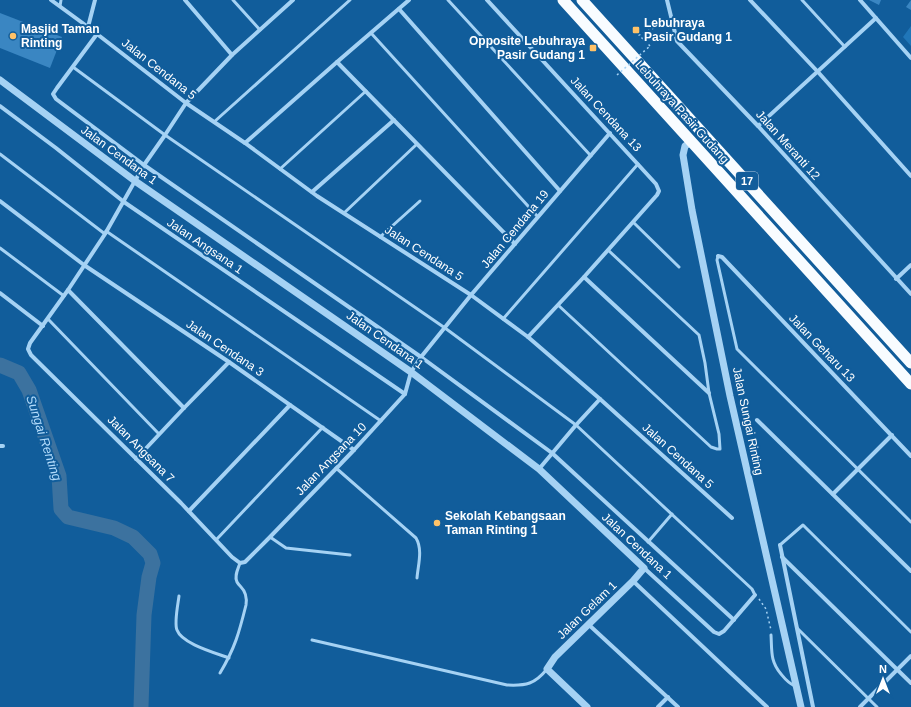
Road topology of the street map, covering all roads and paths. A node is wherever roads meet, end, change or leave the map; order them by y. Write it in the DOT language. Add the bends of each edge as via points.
graph roads {
  1 [pos="51,0"];
  2 [pos="61,0"];
  3 [pos="95,0"];
  4 [pos="185,0"];
  5 [pos="233,0"];
  6 [pos="284,0"];
  7 [pos="293,0"];
  8 [pos="350,0"];
  9 [pos="409,0"];
  10 [pos="448,0"];
  11 [pos="487,0"];
  12 [pos="563,0"];
  13 [pos="582,0"];
  14 [pos="667,0"];
  15 [pos="750,0"];
  16 [pos="802,0"];
  17 [pos="860,0"];
  18 [pos="288,4"];
  19 [pos="60,6"];
  20 [pos="399,9"];
  21 [pos="876,18"];
  22 [pos="672,19"];
  23 [pos="88,27"];
  24 [pos="260,30"];
  25 [pos="371,33"];
  26 [pos="97,34"];
  27 [pos="845,47"];
  28 [pos="232,55"];
  29 [pos="911,58"];
  30 [pos="337,62"];
  31 [pos="73,67"];
  32 [pos="818,72"];
  33 [pos="617,75"];
  34 [pos="0,80"];
  35 [pos="366,91"];
  36 [pos="186,103"];
  37 [pos="0,106"];
  38 [pos="394,120"];
  39 [pos="214,122"];
  40 [pos="758,126"];
  41 [pos="610,133"];
  42 [pos="165,135"];
  43 [pos="691,142"];
  44 [pos="245,143"];
  45 [pos="417,144"];
  46 [pos="0,154"];
  47 [pos="591,156"];
  48 [pos="638,164"];
  49 [pos="144,165"];
  50 [pos="280,169"];
  51 [pos="911,176"];
  52 [pos="134,181"];
  53 [pos="560,191"];
  54 [pos="312,192"];
  55 [pos="420,200"];
  56 [pos="0,201"];
  57 [pos="124,202"];
  58 [pos="344,213"];
  59 [pos="538,217"];
  60 [pos="633,222"];
  61 [pos="106,233"];
  62 [pos="380,237"];
  63 [pos="515,244"];
  64 [pos="0,248"];
  65 [pos="608,250"];
  66 [pos="718,256"];
  67 [pos="84,265"];
  68 [pos="911,265"];
  69 [pos="679,267"];
  70 [pos="584,277"];
  71 [pos="896,279"];
  72 [pos="68,290"];
  73 [pos="0,292"];
  74 [pos="911,294"];
  75 [pos="471,295"];
  76 [pos="64,296"];
  77 [pos="558,305"];
  78 [pos="48,319"];
  79 [pos="503,319"];
  80 [pos="43,326"];
  81 [pos="445,328"];
  82 [pos="528,337"];
  83 [pos="421,356"];
  84 [pos="229,362"];
  85 [pos="911,363"];
  86 [pos="411,372"];
  87 [pos="911,384"];
  88 [pos="709,393"];
  89 [pos="405,394"];
  90 [pos="600,399"];
  91 [pos="290,405"];
  92 [pos="184,408"];
  93 [pos="757,420"];
  94 [pos="381,421"];
  95 [pos="576,425"];
  96 [pos="322,428"];
  97 [pos="159,434"];
  98 [pos="892,436"];
  99 [pos="354,450"];
  100 [pos="552,453"];
  101 [pos="911,456"];
  102 [pos="136,459"];
  103 [pos="336,468"];
  104 [pos="539,469"];
  105 [pos="858,469"];
  106 [pos="833,494"];
  107 [pos="189,511"];
  108 [pos="672,514"];
  109 [pos="732,518"];
  110 [pos="911,522"];
  111 [pos="270,537"];
  112 [pos="216,540"];
  113 [pos="648,542"];
  114 [pos="780,545"];
  115 [pos="350,555"];
  116 [pos="782,557"];
  117 [pos="240,563"];
  118 [pos="644,568"];
  119 [pos="911,571"];
  120 [pos="417,578"];
  121 [pos="633,581"];
  122 [pos="755,595"];
  123 [pos="179,596"];
  124 [pos="734,620"];
  125 [pos="588,624"];
  126 [pos="797,628"];
  127 [pos="911,632"];
  128 [pos="771,635"];
  129 [pos="312,640"];
  130 [pos="911,656"];
  131 [pos="229,658"];
  132 [pos="547,669"];
  133 [pos="897,669"];
  134 [pos="220,673"];
  135 [pos="911,683"];
  136 [pos="796,686"];
  137 [pos="668,697"];
  138 [pos="868,698"];
  139 [pos="587,707"];
  140 [pos="658,707"];
  141 [pos="678,707"];
  142 [pos="767,707"];
  143 [pos="800,707"];
  144 [pos="813,707"];
  145 [pos="860,707"];
  146 [pos="877,707"];
  1 -- 19 [label="street, Jalan Cendana 5"];
  2 -- 19 [label="lane"];
  3 -- 23 [label="street"];
  4 -- 28 [label="street"];
  5 -- 24 [label="lane"];
  6 -- 18 [label="street"];
  7 -- 18 [label="street"];
  8 -- 39 [label="lane"];
  9 -- 20 [label="street"];
  10 -- 47 [label="lane"];
  11 -- 41 [label="street, Jalan Cendana 13"];
  12 -- 43 [label="highway, Lebuhraya Pasir Gudang / 17"];
  13 -- 85 [label="highway, Lebuhraya Pasir Gudang / 17"];
  14 -- 22 [label="street, Jalan Meranti 12"];
  15 -- 32 [label="street"];
  16 -- 27 [label="lane"];
  17 -- 21 [label="street"];
  18 -- 24 [label="street"];
  19 -- 23 [label="street, Jalan Cendana 5"];
  20 -- 25 [label="street"];
  20 -- 53 [label="street"];
  21 -- 27 [label="street"];
  21 -- 29 [label="street"];
  22 -- 33 [label="path, bridge" via="639,35 650,46"];
  22 -- 40 [label="street, Jalan Meranti 12" via="677,41"];
  23 -- 26 [label="street, Jalan Cendana 5"];
  24 -- 28 [label="street"];
  25 -- 30 [label="street"];
  25 -- 59 [label="lane"];
  26 -- 31 [label="street"];
  26 -- 36 [label="street, Jalan Cendana 5"];
  27 -- 32 [label="street"];
  28 -- 36 [label="street"];
  30 -- 35 [label="street"];
  30 -- 44 [label="street"];
  31 -- 42 [label="lane"];
  31 -- 49 [label="street, Jalan Cendana 1" via="54,94 56,99"];
  32 -- 40 [label="street"];
  32 -- 51 [label="street"];
  34 -- 52 [label="street, Jalan Cendana 1"];
  35 -- 38 [label="street"];
  35 -- 50 [label="lane"];
  36 -- 39 [label="street, Jalan Cendana 5"];
  36 -- 42 [label="street"];
  37 -- 57 [label="street, Jalan Angsana 1"];
  38 -- 45 [label="street"];
  38 -- 54 [label="street"];
  39 -- 44 [label="street, Jalan Cendana 5"];
  40 -- 71 [label="street, Jalan Meranti 12"];
  41 -- 47 [label="street, Jalan Cendana 19"];
  41 -- 48 [label="street, Jalan Cendana 13"];
  42 -- 49 [label="street"];
  42 -- 81 [label="lane"];
  43 -- 87 [label="highway, Lebuhraya Pasir Gudang / 17"];
  43 -- 136 [label="street, Jalan Sungai Rinting" via="685,146 683,155 692,210 730,396"];
  44 -- 50 [label="street, Jalan Cendana 5"];
  45 -- 58 [label="lane"];
  45 -- 63 [label="street"];
  46 -- 61 [label="lane"];
  47 -- 53 [label="street, Jalan Cendana 19"];
  48 -- 60 [label="street, Jalan Cendana 13" via="659,191"];
  48 -- 79 [label="lane"];
  49 -- 52 [label="street"];
  49 -- 83 [label="street, Jalan Cendana 1"];
  50 -- 54 [label="street, Jalan Cendana 5"];
  52 -- 57 [label="street"];
  52 -- 86 [label="street, Jalan Cendana 1"];
  53 -- 59 [label="street, Jalan Cendana 19"];
  54 -- 58 [label="street, Jalan Cendana 5"];
  55 -- 62 [label="lane"];
  56 -- 67 [label="street, Jalan Cendana 3"];
  57 -- 61 [label="street"];
  57 -- 89 [label="street, Jalan Angsana 1"];
  58 -- 62 [label="street, Jalan Cendana 5"];
  59 -- 63 [label="street, Jalan Cendana 19"];
  60 -- 65 [label="street"];
  60 -- 69 [label="lane"];
  61 -- 67 [label="street"];
  61 -- 94 [label="lane"];
  62 -- 75 [label="street, Jalan Cendana 5"];
  63 -- 75 [label="street, Jalan Cendana 19"];
  64 -- 76 [label="lane"];
  65 -- 70 [label="street"];
  65 -- 88 [label="lane" via="699,335"];
  66 -- 98 [label="street, Jalan Geharu 13" via="722,257"];
  66 -- 105 [label="lane" via="737,350"];
  67 -- 72 [label="street"];
  67 -- 84 [label="street, Jalan Cendana 3"];
  68 -- 71 [label="street"];
  70 -- 77 [label="street"];
  70 -- 88 [label="street"];
  71 -- 74 [label="street, Jalan Meranti 12"];
  72 -- 76 [label="street"];
  72 -- 92 [label="street"];
  73 -- 80 [label="street"];
  75 -- 79 [label="street, Jalan Cendana 5"];
  75 -- 81 [label="street, Jalan Cendana 19"];
  76 -- 78 [label="street"];
  77 -- 82 [label="street"];
  77 -- 88 [label="lane" via="711,447 717,449 720,445"];
  78 -- 80 [label="street"];
  78 -- 97 [label="lane"];
  79 -- 82 [label="street, Jalan Cendana 5"];
  80 -- 102 [label="street, Jalan Angsana 7" via="30,343 28,350 31,355"];
  81 -- 83 [label="street, Jalan Cendana 19"];
  81 -- 95 [label="lane"];
  82 -- 90 [label="street, Jalan Cendana 5"];
  83 -- 86 [label="street, Jalan Angsana 10"];
  83 -- 100 [label="street, Jalan Cendana 1"];
  84 -- 91 [label="street, Jalan Cendana 3"];
  84 -- 92 [label="street"];
  86 -- 89 [label="street, Jalan Angsana 10"];
  86 -- 104 [label="street, Jalan Cendana 1"];
  89 -- 94 [label="street, Jalan Angsana 10"];
  90 -- 95 [label="street"];
  90 -- 109 [label="street, Jalan Cendana 5"];
  91 -- 96 [label="street, Jalan Cendana 3"];
  91 -- 107 [label="street"];
  92 -- 97 [label="street"];
  93 -- 106 [label="street"];
  94 -- 99 [label="street, Jalan Angsana 10"];
  95 -- 100 [label="street"];
  95 -- 108 [label="lane"];
  96 -- 99 [label="street, Jalan Cendana 3"];
  96 -- 112 [label="lane"];
  97 -- 102 [label="street"];
  98 -- 101 [label="street, Jalan Geharu 13"];
  98 -- 105 [label="street"];
  99 -- 103 [label="street, Jalan Angsana 10"];
  100 -- 104 [label="street"];
  100 -- 113 [label="street, Jalan Cendana 1"];
  102 -- 107 [label="street, Jalan Angsana 7"];
  103 -- 111 [label="street, Jalan Angsana 10"];
  103 -- 120 [label="lane" via="420,543"];
  104 -- 118 [label="street, Jalan Cendana 1"];
  105 -- 106 [label="street"];
  105 -- 110 [label="lane"];
  106 -- 119 [label="street"];
  107 -- 112 [label="street, Jalan Angsana 7"];
  108 -- 113 [label="lane"];
  108 -- 122 [label="lane" via="752,589"];
  111 -- 115 [label="lane" via="286,548"];
  111 -- 117 [label="street, Jalan Angsana 10" via="245,562"];
  112 -- 117 [label="street, Jalan Angsana 7"];
  113 -- 124 [label="street, Jalan Cendana 1"];
  114 -- 116 [label="street"];
  114 -- 127 [label="lane" via="803,525"];
  116 -- 126 [label="street"];
  116 -- 133 [label="street"];
  117 -- 131 [label="lane" via="236,574 237,582 243,588 246,600 238,638"];
  118 -- 121 [label="street, Jalan Gelam 1"];
  118 -- 124 [label="street, Jalan Cendana 1" via="714,632 719,634"];
  121 -- 125 [label="street, Jalan Gelam 1"];
  121 -- 142 [label="street"];
  122 -- 124 [label="street, Jalan Cendana 1"];
  122 -- 128 [label="path" via="766,609"];
  123 -- 131 [label="lane" via="176,625 180,635 186,641"];
  125 -- 132 [label="street, Jalan Gelam 1"];
  125 -- 137 [label="street"];
  126 -- 138 [label="lane"];
  126 -- 144 [label="street"];
  128 -- 136 [label="lane" via="774,664 788,683"];
  129 -- 132 [label="lane" via="507,685 529,684 541,677"];
  130 -- 133 [label="street"];
  131 -- 134 [label="lane"];
  132 -- 139 [label="street"];
  133 -- 135 [label="street"];
  133 -- 138 [label="street"];
  136 -- 143 [label="street, Jalan Sungai Rinting"];
  137 -- 140 [label="street"];
  137 -- 141 [label="street"];
  138 -- 145 [label="street"];
  138 -- 146 [label="lane"];
}
